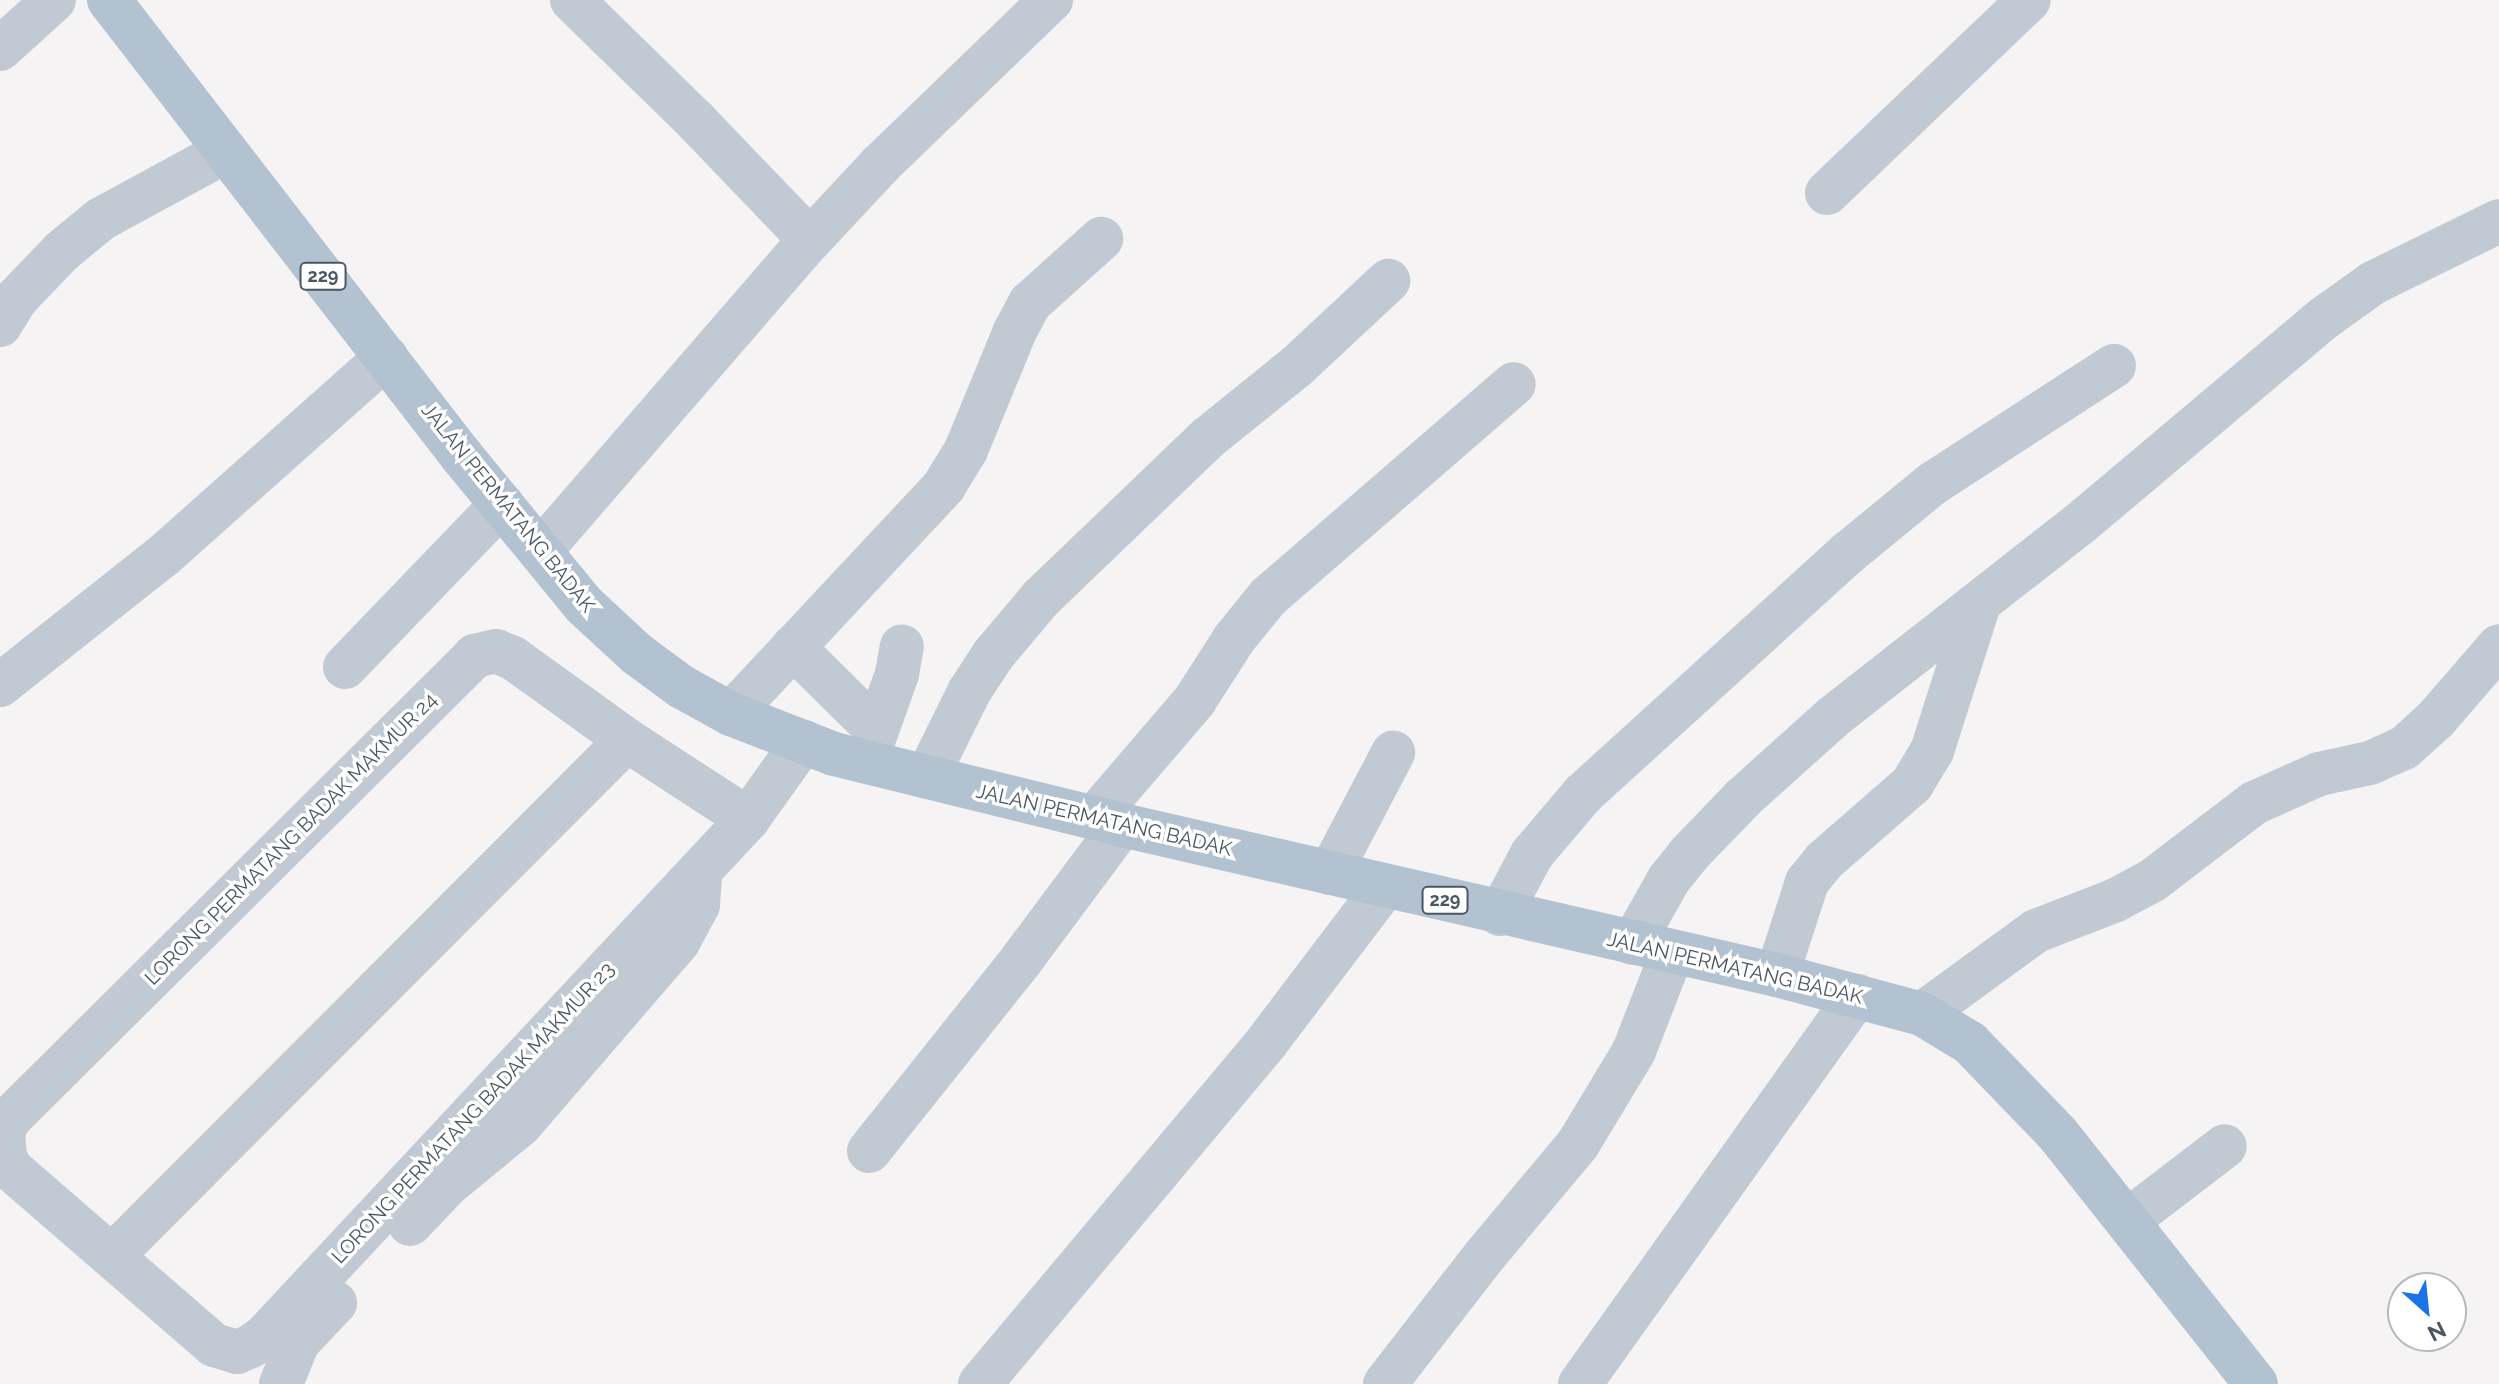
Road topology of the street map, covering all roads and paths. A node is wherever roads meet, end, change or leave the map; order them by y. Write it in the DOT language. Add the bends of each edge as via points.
graph roads {
  1 [pos="54,0"];
  2 [pos="109,0"];
  3 [pos="572,0"];
  4 [pos="1051,0"];
  5 [pos="2029,0"];
  6 [pos="0,49"];
  7 [pos="226,151"];
  8 [pos="1827,193"];
  9 [pos="2499,221"];
  10 [pos="1101,239"];
  11 [pos="810,240"];
  12 [pos="1388,281"];
  13 [pos="0,325"];
  14 [pos="386,357"];
  15 [pos="2114,366"];
  16 [pos="1514,384"];
  17 [pos="502,504"];
  18 [pos="541,550"];
  19 [pos="1979,604"];
  20 [pos="902,646"];
  21 [pos="2499,646"];
  22 [pos="793,647"];
  23 [pos="345,667"];
  24 [pos="0,685"];
  25 [pos="731,714"];
  26 [pos="627,740"];
  27 [pos="803,742"];
  28 [pos="872,745"];
  29 [pos="1393,753"];
  30 [pos="927,777"];
  31 [pos="748,819"];
  32 [pos="1108,822"];
  33 [pos="701,869"];
  34 [pos="1330,873"];
  35 [pos="1385,886"];
  36 [pos="1500,914"];
  37 [pos="1652,948"];
  38 [pos="1777,975"];
  39 [pos="1857,996"];
  40 [pos="1922,1014"];
  41 [pos="2225,1146"];
  42 [pos="869,1151"];
  43 [pos="2127,1221"];
  44 [pos="112,1256"];
  45 [pos="281,1384"];
  46 [pos="980,1384"];
  47 [pos="1385,1384"];
  48 [pos="1580,1384"];
  49 [pos="2256,1384"];
  1 -- 6 [label="street"];
  2 -- 7 [label="main road, JALAN PERMATANG BADAK / 229"];
  3 -- 11 [label="street"];
  4 -- 11 [label="street"];
  5 -- 8 [label="street"];
  7 -- 13 [label="street" via="101,219 16,299"];
  7 -- 14 [label="main road, JALAN PERMATANG BADAK / 229"];
  9 -- 19 [label="street" via="2373,283 2324,318"];
  10 -- 22 [label="street" via="1030,303 966,450 944,486"];
  11 -- 18 [label="street"];
  12 -- 30 [label="street" via="1198,448 1041,598 969,692"];
  14 -- 17 [label="main road, JALAN PERMATANG BADAK / 229"];
  14 -- 24 [label="street" via="163,556"];
  15 -- 36 [label="street" via="1932,484 1848,553 1583,794 1532,854"];
  16 -- 32 [label="street" via="1268,597"];
  17 -- 18 [label="main road, JALAN PERMATANG BADAK / 229"];
  17 -- 23 [label="street"];
  18 -- 25 [label="main road, JALAN PERMATANG BADAK / 229" via="584,605 637,654"];
  19 -- 37 [label="street" via="1833,717 1743,798 1669,879"];
  19 -- 38 [label="street" via="1932,751 1912,784 1807,882"];
  20 -- 28 [label="street"];
  21 -- 40 [label="street" via="2404,748 2370,763 2319,774 2254,803 2153,880 2036,931"];
  22 -- 25 [label="street"];
  22 -- 28 [label="street"];
  25 -- 27 [label="main road, JALAN PERMATANG BADAK / 229"];
  26 -- 31 [label="street, LORONG PERMATANG BADAK MAKMUR 24"];
  26 -- 44 [label="street"];
  26 -- 44 [label="street, LORONG PERMATANG BADAK MAKMUR 24" via="513,658 496,651 475,656 8,1120 2,1146 12,1170"];
  27 -- 28 [label="main road, JALAN PERMATANG BADAK / 229"];
  27 -- 31 [label="street, LORONG PERMATANG BADAK MAKMUR 23"];
  28 -- 30 [label="main road, JALAN PERMATANG BADAK / 229"];
  29 -- 34 [label="street"];
  30 -- 32 [label="main road, JALAN PERMATANG BADAK / 229"];
  31 -- 33 [label="street, LORONG PERMATANG BADAK MAKMUR 23"];
  32 -- 34 [label="main road, JALAN PERMATANG BADAK / 229"];
  32 -- 42 [label="street" via="1022,959"];
  33 -- 44 [label="street, LORONG PERMATANG BADAK MAKMUR 23" via="251,1346 237,1352 214,1345"];
  33 -- 45 [label="street" via="698,905 678,942 520,1125 447,1185 298,1342"];
  34 -- 35 [label="main road, JALAN PERMATANG BADAK / 229"];
  35 -- 36 [label="main road, JALAN PERMATANG BADAK / 229"];
  35 -- 46 [label="street" via="1266,1043"];
  36 -- 37 [label="main road, JALAN PERMATANG BADAK / 229"];
  37 -- 38 [label="main road, JALAN PERMATANG BADAK / 229"];
  37 -- 47 [label="street" via="1634,1051 1586,1131"];
  38 -- 39 [label="main road, JALAN PERMATANG BADAK / 229"];
  39 -- 40 [label="main road, JALAN PERMATANG BADAK / 229"];
  39 -- 48 [label="street"];
  40 -- 43 [label="main road, JALAN PERMATANG BADAK / 229" via="1970,1043 2007,1079"];
  41 -- 43 [label="street"];
  43 -- 49 [label="main road, JALAN PERMATANG BADAK / 229"];
}
